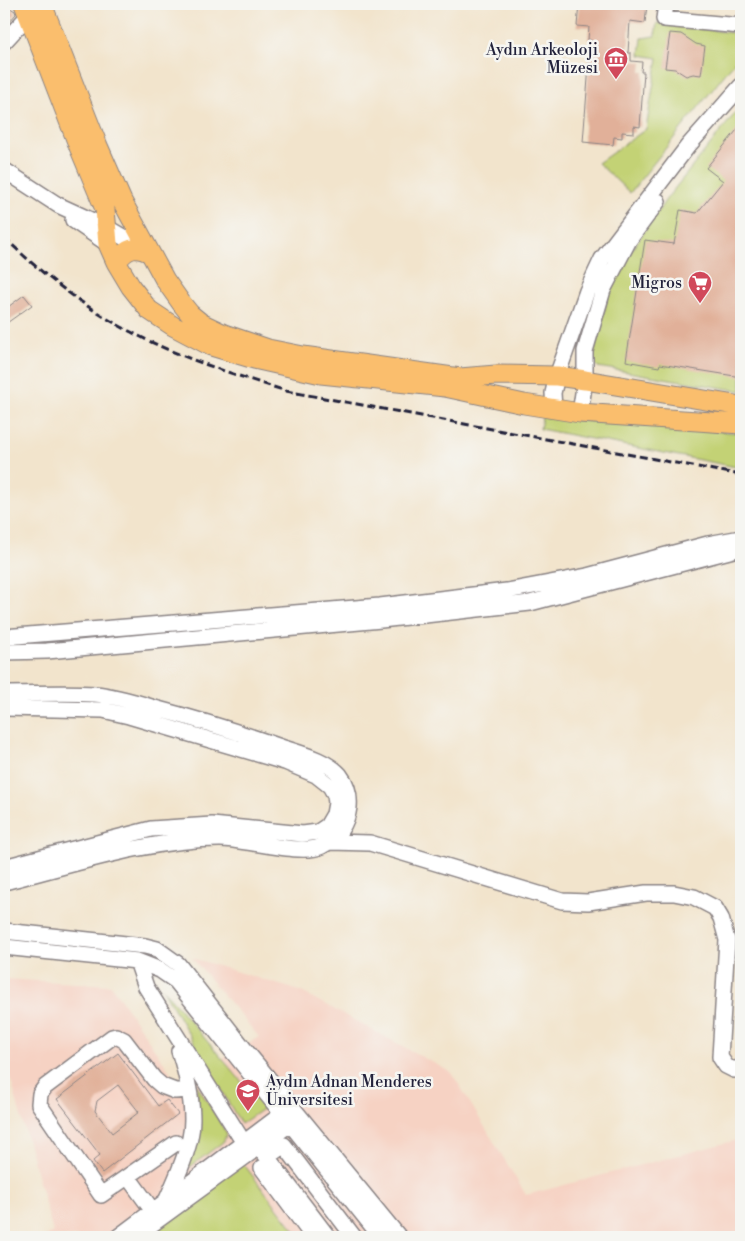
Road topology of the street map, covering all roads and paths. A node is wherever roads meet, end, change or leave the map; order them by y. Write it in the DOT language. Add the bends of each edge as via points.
graph roads {
  1 [pos="666,4"];
  2 [pos="31,8"];
  3 [pos="741,26"];
  4 [pos="6,36"];
  5 [pos="741,86"];
  6 [pos="741,100"];
  7 [pos="4,170"];
  8 [pos="107,236"];
  9 [pos="145,250"];
  10 [pos="116,262"];
  11 [pos="166,280"];
  12 [pos="138,295"];
  13 [pos="557,376"];
  14 [pos="585,380"];
  15 [pos="606,383"];
  16 [pos="741,406"];
  17 [pos="554,409"];
  18 [pos="580,413"];
  19 [pos="602,413"];
  20 [pos="741,424"];
  21 [pos="741,538"];
  22 [pos="741,548"];
  23 [pos="4,638"];
  24 [pos="4,652"];
  25 [pos="4,694"];
  26 [pos="4,708"];
  27 [pos="346,821"];
  28 [pos="330,842"];
  29 [pos="370,842"];
  30 [pos="4,867"];
  31 [pos="4,882"];
  32 [pos="4,931"];
  33 [pos="4,946"];
  34 [pos="137,962"];
  35 [pos="174,1032"];
  36 [pos="741,1067"];
  37 [pos="189,1090"];
  38 [pos="289,1117"];
  39 [pos="176,1142"];
  40 [pos="255,1150"];
  41 [pos="128,1177"];
  42 [pos="166,1200"];
  43 [pos="156,1215"];
  44 [pos="118,1237"];
  45 [pos="135,1237"];
  46 [pos="313,1237"];
  47 [pos="328,1237"];
  48 [pos="354,1237"];
  49 [pos="381,1237"];
  50 [pos="399,1237"];
  1 -- 3 [label="street" via="664,18"];
  2 -- 4 [label="street"];
  2 -- 8 [label="main road" via="79,147 106,209"];
  2 -- 9 [label="main road"];
  5 -- 13 [label="street" via="688,146 602,258"];
  6 -- 14 [label="street" via="681,170 629,240 603,290 585,351"];
  7 -- 8 [label="street"];
  8 -- 9 [label="street"];
  8 -- 10 [label="main road"];
  9 -- 10 [label="main road" via="132,249"];
  9 -- 11 [label="main road"];
  10 -- 12 [label="main road"];
  11 -- 12 [label="main road" via="155,294 148,297"];
  11 -- 13 [label="main road" via="190,314 201,323 268,349 460,378"];
  12 -- 17 [label="main road" via="149,310 173,326 211,346 254,359 321,374 444,387"];
  13 -- 14 [label="main road"];
  13 -- 17 [label="street"];
  14 -- 15 [label="main road"];
  14 -- 18 [label="street"];
  15 -- 16 [label="main road"];
  15 -- 19 [label="main road" via="600,392"];
  17 -- 18 [label="main road"];
  18 -- 19 [label="main road"];
  19 -- 20 [label="main road"];
  21 -- 23 [label="street" via="587,576 507,591 380,606"];
  22 -- 24 [label="street" via="530,603 382,620 47,651"];
  25 -- 27 [label="street" via="96,694 123,699 224,727 312,758 330,767 346,786 350,799"];
  26 -- 30 [label="street" via="103,710 138,718 286,762 316,775 330,786 336,803 327,826 318,832 302,834 212,825 151,829"];
  27 -- 28 [label="street"];
  27 -- 29 [label="street"];
  28 -- 29 [label="street"];
  28 -- 31 [label="street" via="319,848 221,839 153,845"];
  29 -- 36 [label="street" via="562,901 588,902 646,893 674,893 694,897 715,908 727,940 720,1057 726,1066 734,1070"];
  32 -- 38 [label="street" via="157,950 178,964"];
  33 -- 34 [label="street"];
  34 -- 35 [label="street" via="146,987"];
  34 -- 38 [label="street" via="160,970 176,981"];
  35 -- 37 [label="street"];
  35 -- 40 [label="street"];
  37 -- 41 [label="street" via="175,1091 162,1086 124,1040 116,1036 42,1090 39,1104 101,1195"];
  37 -- 42 [label="street" via="191,1136"];
  38 -- 40 [label="street"];
  38 -- 49 [label="street"];
  38 -- 50 [label="street"];
  39 -- 41 [label="street"];
  40 -- 42 [label="street"];
  40 -- 43 [label="street"];
  40 -- 46 [label="street"];
  40 -- 47 [label="street"];
  40 -- 48 [label="street" via="284,1146"];
  41 -- 43 [label="street"];
  42 -- 43 [label="street"];
  43 -- 44 [label="street"];
  43 -- 45 [label="street"];
}
